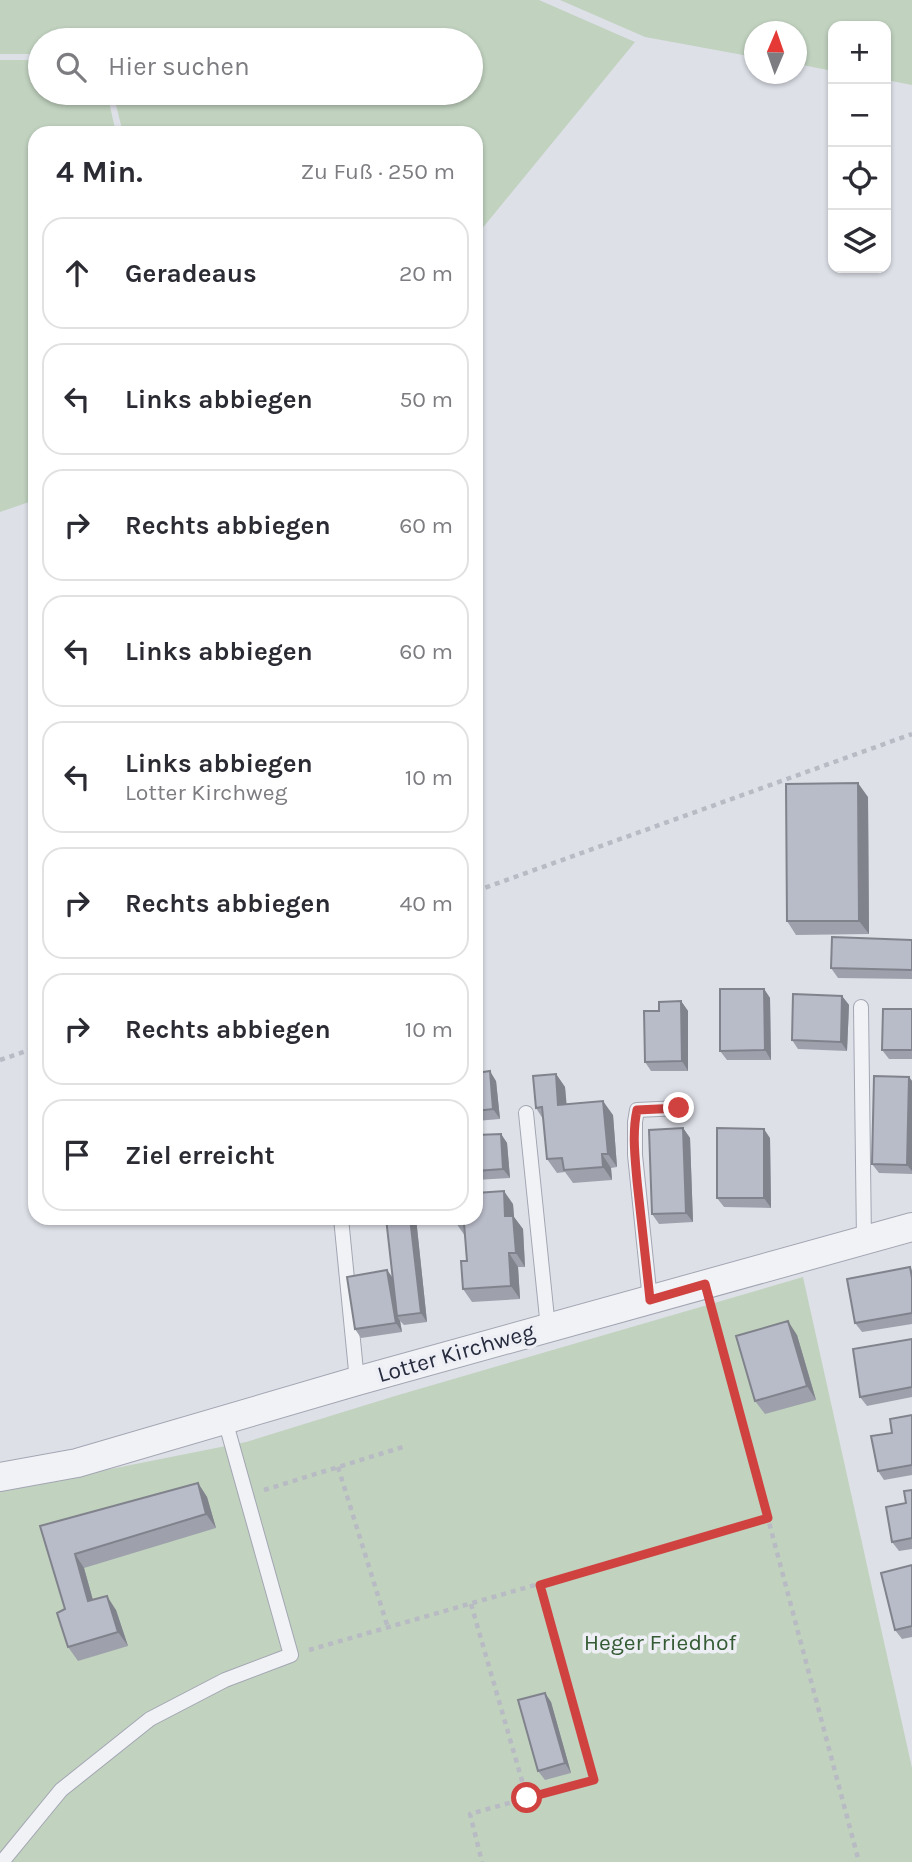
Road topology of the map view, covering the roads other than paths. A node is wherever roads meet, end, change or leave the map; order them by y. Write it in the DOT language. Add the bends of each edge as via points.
graph roads {
  1 [pos="862,1007"];
  2 [pos="679,1108"];
  3 [pos="526,1113"];
  4 [pos="342,1225"];
  5 [pos="912,1227"];
  6 [pos="864,1240"];
  7 [pos="650,1300"];
  8 [pos="548,1328"];
  9 [pos="356,1381"];
  10 [pos="225,1420"];
  11 [pos="0,1477"];
  12 [pos="2,1862"];
  1 -- 6 [label="lane"];
  2 -- 7 [label="lane" via="637,1110 635,1122"];
  3 -- 8 [label="lane"];
  4 -- 9 [label="lane"];
  5 -- 6 [label="street, Lotter Kirchweg"];
  6 -- 7 [label="street, Lotter Kirchweg"];
  7 -- 8 [label="street, Lotter Kirchweg"];
  8 -- 9 [label="street, Lotter Kirchweg"];
  9 -- 10 [label="street, Lotter Kirchweg"];
  10 -- 11 [label="street, Lotter Kirchweg" via="76,1463"];
  10 -- 12 [label="lane" via="291,1655 225,1680 150,1719 61,1790"];
}
